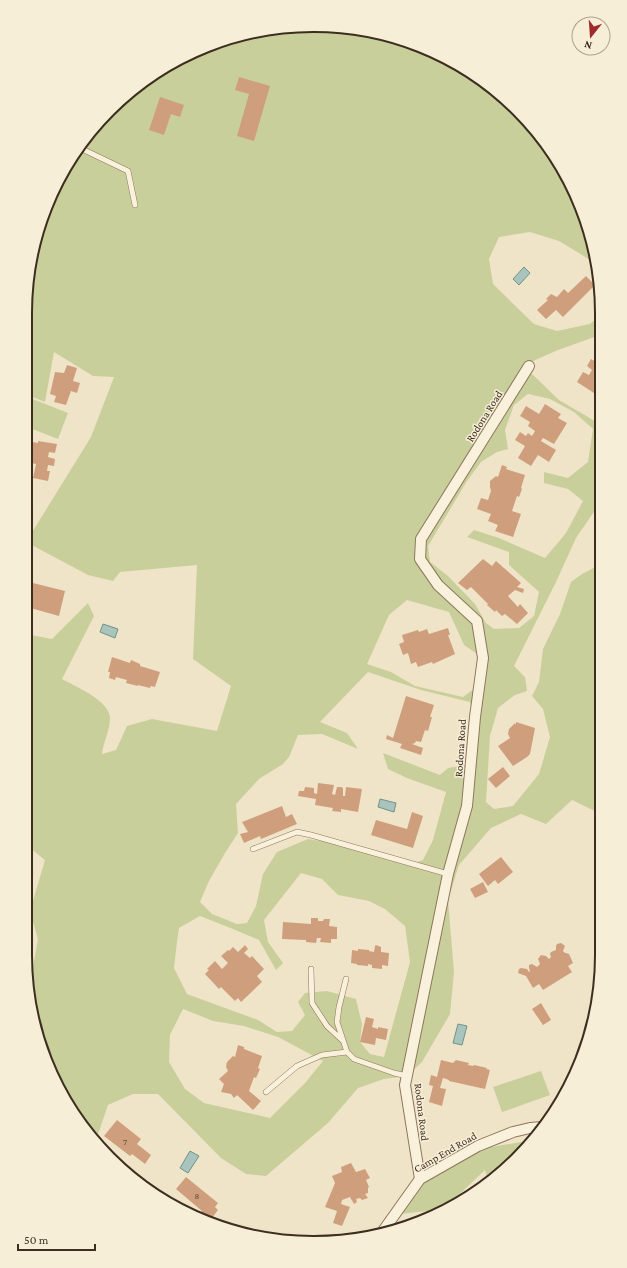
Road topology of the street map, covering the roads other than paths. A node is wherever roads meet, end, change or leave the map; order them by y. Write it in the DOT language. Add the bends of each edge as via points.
graph roads {
  1 [pos="84,150"];
  2 [pos="135,205"];
  3 [pos="529,366"];
  4 [pos="253,849"];
  5 [pos="448,874"];
  6 [pos="312,970"];
  7 [pos="346,979"];
  8 [pos="343,1041"];
  9 [pos="346,1052"];
  10 [pos="407,1076"];
  11 [pos="266,1092"];
  12 [pos="536,1128"];
  13 [pos="420,1179"];
  14 [pos="387,1226"];
  1 -- 2 [label="lane" via="128,171"];
  3 -- 5 [label="street, Rodona Road" via="421,539 420,559 438,585 477,621 483,658 476,702 467,806"];
  4 -- 5 [label="lane" via="296,832"];
  5 -- 10 [label="street, Rodona Road"];
  6 -- 8 [label="lane" via="312,1003 327,1026"];
  7 -- 8 [label="lane" via="337,1022"];
  8 -- 9 [label="lane"];
  9 -- 10 [label="lane" via="354,1059"];
  9 -- 11 [label="lane" via="322,1056 297,1066"];
  10 -- 13 [label="street, Rodona Road" via="405,1085"];
  12 -- 13 [label="street, Camp End Road" via="513,1132 478,1146"];
  13 -- 14 [label="street, Camp End Road"];
}
